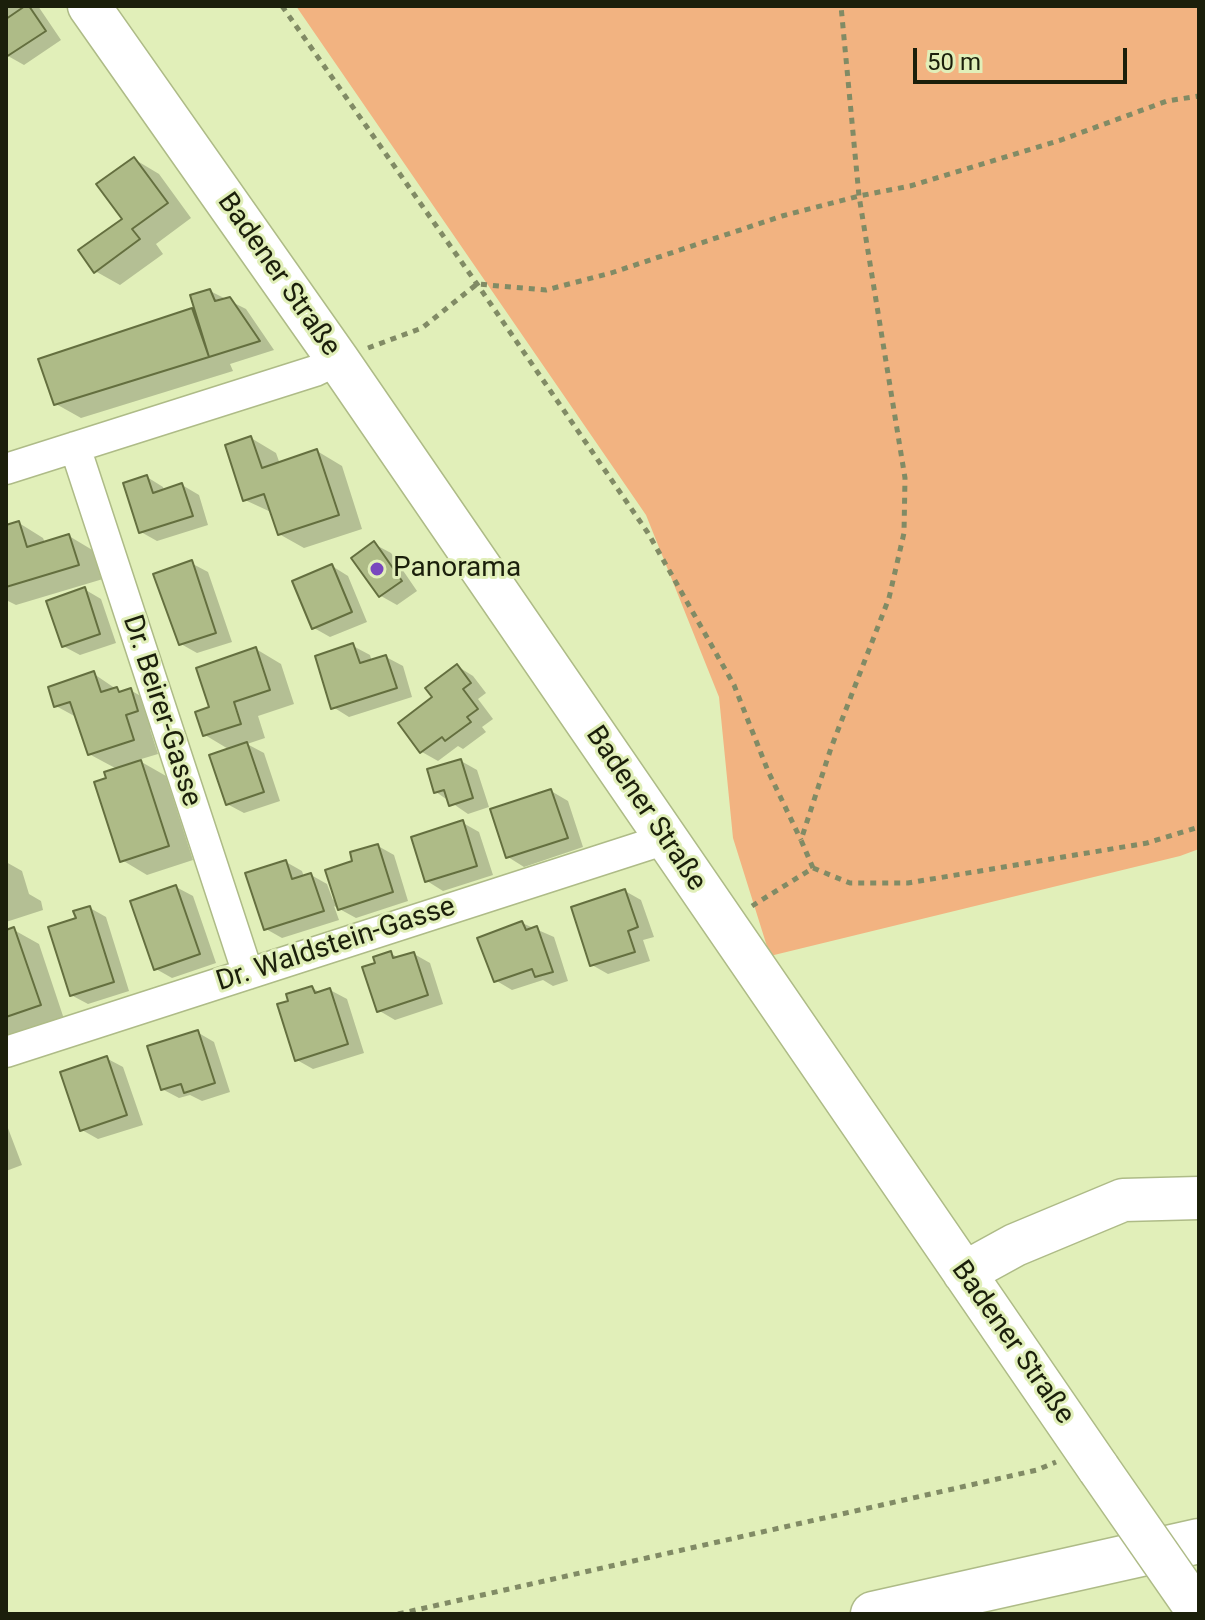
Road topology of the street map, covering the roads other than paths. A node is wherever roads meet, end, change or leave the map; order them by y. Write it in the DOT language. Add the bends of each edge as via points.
graph roads {
  1 [pos="89,6"];
  2 [pos="338,360"];
  3 [pos="75,447"];
  4 [pos="6,469"];
  5 [pos="666,839"];
  6 [pos="248,974"];
  7 [pos="6,1052"];
  8 [pos="1199,1198"];
  9 [pos="964,1273"];
  10 [pos="1199,1541"];
  11 [pos="1199,1613"];
  12 [pos="873,1614"];
  1 -- 2 [label="street, Badener Straße"];
  2 -- 3 [label="street"];
  2 -- 5 [label="street, Badener Straße"];
  3 -- 4 [label="street"];
  3 -- 6 [label="street, Dr. Beirer-Gasse"];
  5 -- 6 [label="street, Dr. Waldstein-Gasse"];
  5 -- 9 [label="street, Badener Straße"];
  6 -- 7 [label="street, Dr. Waldstein-Gasse"];
  8 -- 9 [label="street" via="1123,1200 1015,1245"];
  9 -- 11 [label="street, Badener Straße, bridge"];
  10 -- 12 [label="main road"];
}
